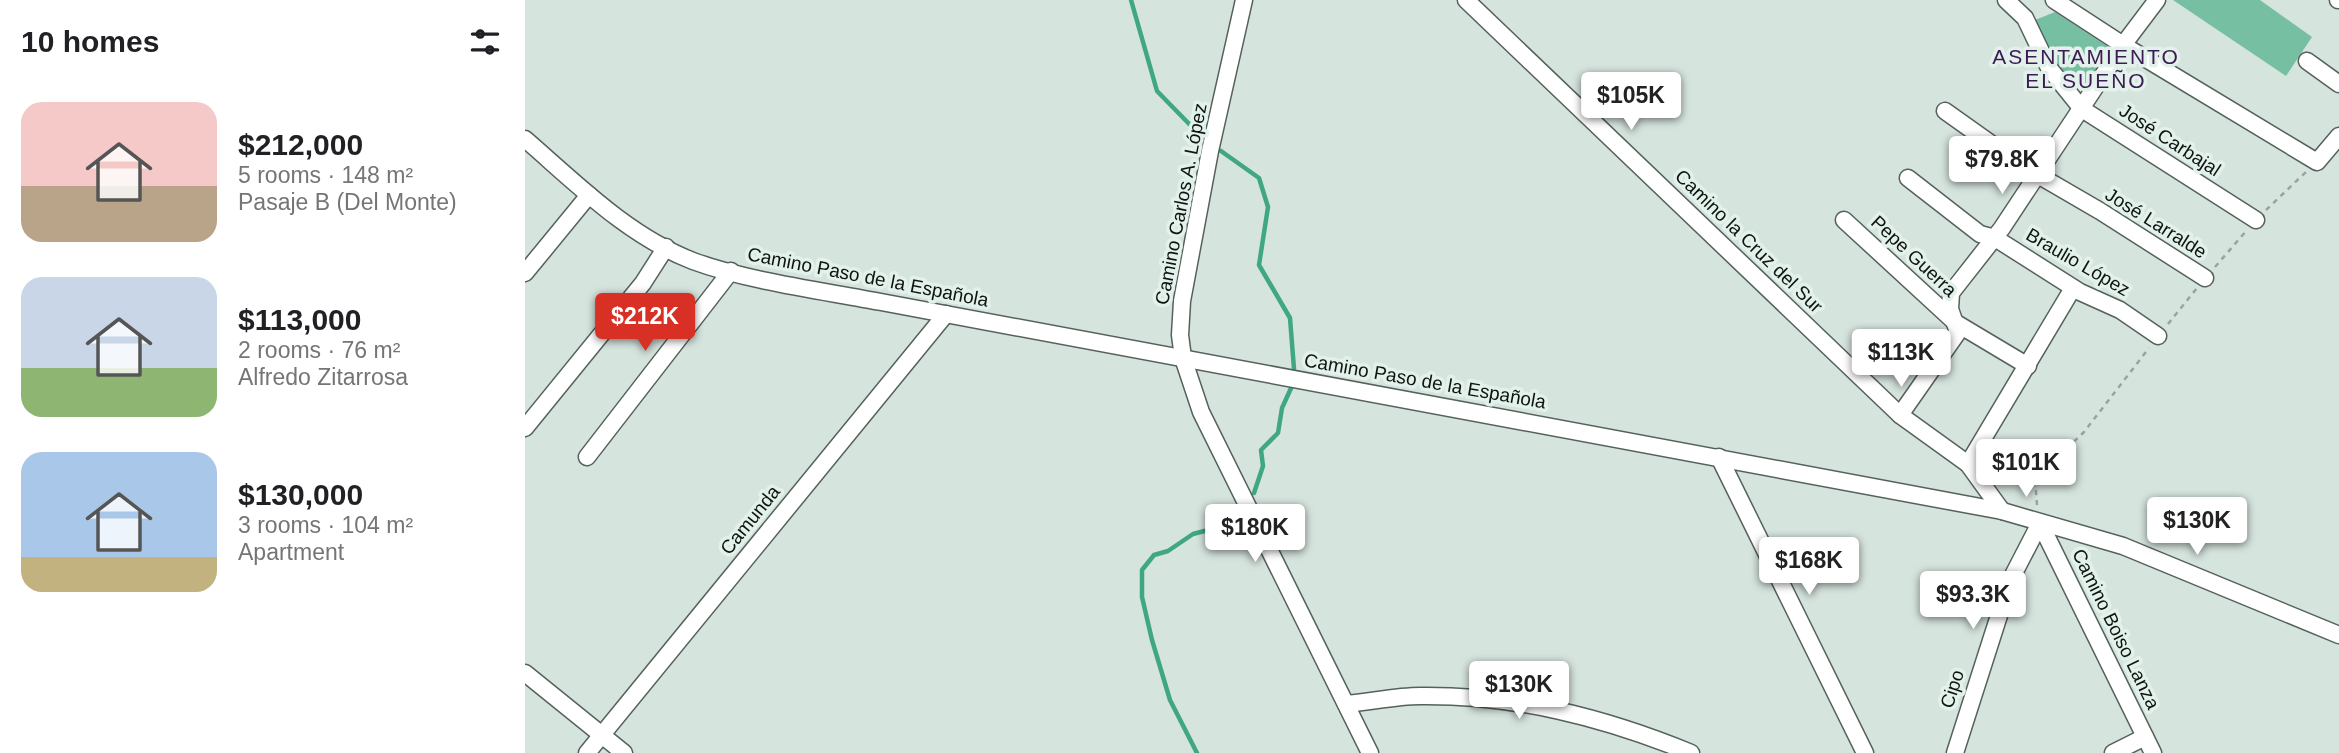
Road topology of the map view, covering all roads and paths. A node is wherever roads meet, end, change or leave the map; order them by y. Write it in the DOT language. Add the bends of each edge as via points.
graph roads {
  1 [pos="1244,0"];
  2 [pos="1466,0"];
  3 [pos="2006,0"];
  4 [pos="2054,0"];
  5 [pos="2157,0"];
  6 [pos="2123,46"];
  7 [pos="2307,61"];
  8 [pos="2339,84"];
  9 [pos="2082,109"];
  10 [pos="1945,111"];
  11 [pos="2339,136"];
  12 [pos="525,139"];
  13 [pos="2039,174"];
  14 [pos="1908,178"];
  15 [pos="589,195"];
  16 [pos="1844,220"];
  17 [pos="2256,220"];
  18 [pos="1995,238"];
  19 [pos="666,247"];
  20 [pos="731,271"];
  21 [pos="525,272"];
  22 [pos="2205,278"];
  23 [pos="2073,288"];
  24 [pos="946,314"];
  25 [pos="1956,323"];
  26 [pos="2158,336"];
  27 [pos="1183,358"];
  28 [pos="2028,366"];
  29 [pos="1900,415"];
  30 [pos="525,428"];
  31 [pos="587,457"];
  32 [pos="1719,457"];
  33 [pos="1968,464"];
  34 [pos="2002,511"];
  35 [pos="2040,523"];
  36 [pos="2339,635"];
  37 [pos="525,673"];
  38 [pos="1346,704"];
  39 [pos="601,735"];
  40 [pos="2145,737"];
  41 [pos="587,753"];
  42 [pos="624,753"];
  43 [pos="1370,753"];
  44 [pos="1691,753"];
  45 [pos="1865,753"];
  46 [pos="1955,753"];
  47 [pos="2113,753"];
  48 [pos="2153,753"];
  1 -- 27 [label="street, Camino Carlos A. López" via="1182,301"];
  2 -- 29 [label="street, Camino la Cruz del Sur"];
  3 -- 9 [label="street, José Carbajal" via="2025,18 2049,68"];
  4 -- 6 [label="street"];
  5 -- 6 [label="street"];
  6 -- 9 [label="street"];
  6 -- 11 [label="street" via="2317,162"];
  7 -- 8 [label="street"];
  9 -- 13 [label="street"];
  9 -- 17 [label="street, José Carbajal"];
  10 -- 13 [label="street, José Larralde"];
  12 -- 15 [label="street, Camino Paso de la Española"];
  13 -- 18 [label="street"];
  13 -- 22 [label="street, José Larralde"];
  14 -- 18 [label="street, Braulio López" via="1980,234"];
  15 -- 19 [label="street, Camino Paso de la Española"];
  15 -- 21 [label="street"];
  16 -- 25 [label="street, Pepe Guerra"];
  18 -- 23 [label="street, Braulio López"];
  18 -- 25 [label="street" via="1951,293 1950,309"];
  19 -- 20 [label="street, Camino Paso de la Española" via="692,261"];
  19 -- 30 [label="street" via="643,283"];
  20 -- 24 [label="street, Camino Paso de la Española"];
  20 -- 31 [label="street"];
  23 -- 26 [label="street, Braulio López" via="2120,310"];
  23 -- 28 [label="street"];
  24 -- 27 [label="street, Camino Paso de la Española"];
  24 -- 39 [label="street, Camunda"];
  25 -- 28 [label="street, Pepe Guerra"];
  25 -- 29 [label="street" via="1958,331"];
  27 -- 32 [label="street, Camino Paso de la Española"];
  27 -- 38 [label="street, Camino Carlos A. López" via="1201,412"];
  28 -- 33 [label="street"];
  29 -- 33 [label="street, Camino la Cruz del Sur"];
  32 -- 34 [label="street, Camino Paso de la Española"];
  32 -- 45 [label="street"];
  33 -- 34 [label="street, Camino la Cruz del Sur"];
  34 -- 35 [label="street, Camino Paso de la Española"];
  35 -- 36 [label="street, Camino Paso de la Española" via="2123,546"];
  35 -- 40 [label="street, Camino Boiso Lanza"];
  35 -- 46 [label="street, Cipo" via="2010,581"];
  37 -- 39 [label="street"];
  38 -- 43 [label="street, Camino Carlos A. López"];
  38 -- 44 [label="street" via="1418,696 1488,698 1557,708 1625,726"];
  39 -- 41 [label="street, Camunda"];
  39 -- 42 [label="street"];
  40 -- 47 [label="street"];
  40 -- 48 [label="street, Camino Boiso Lanza"];
}
